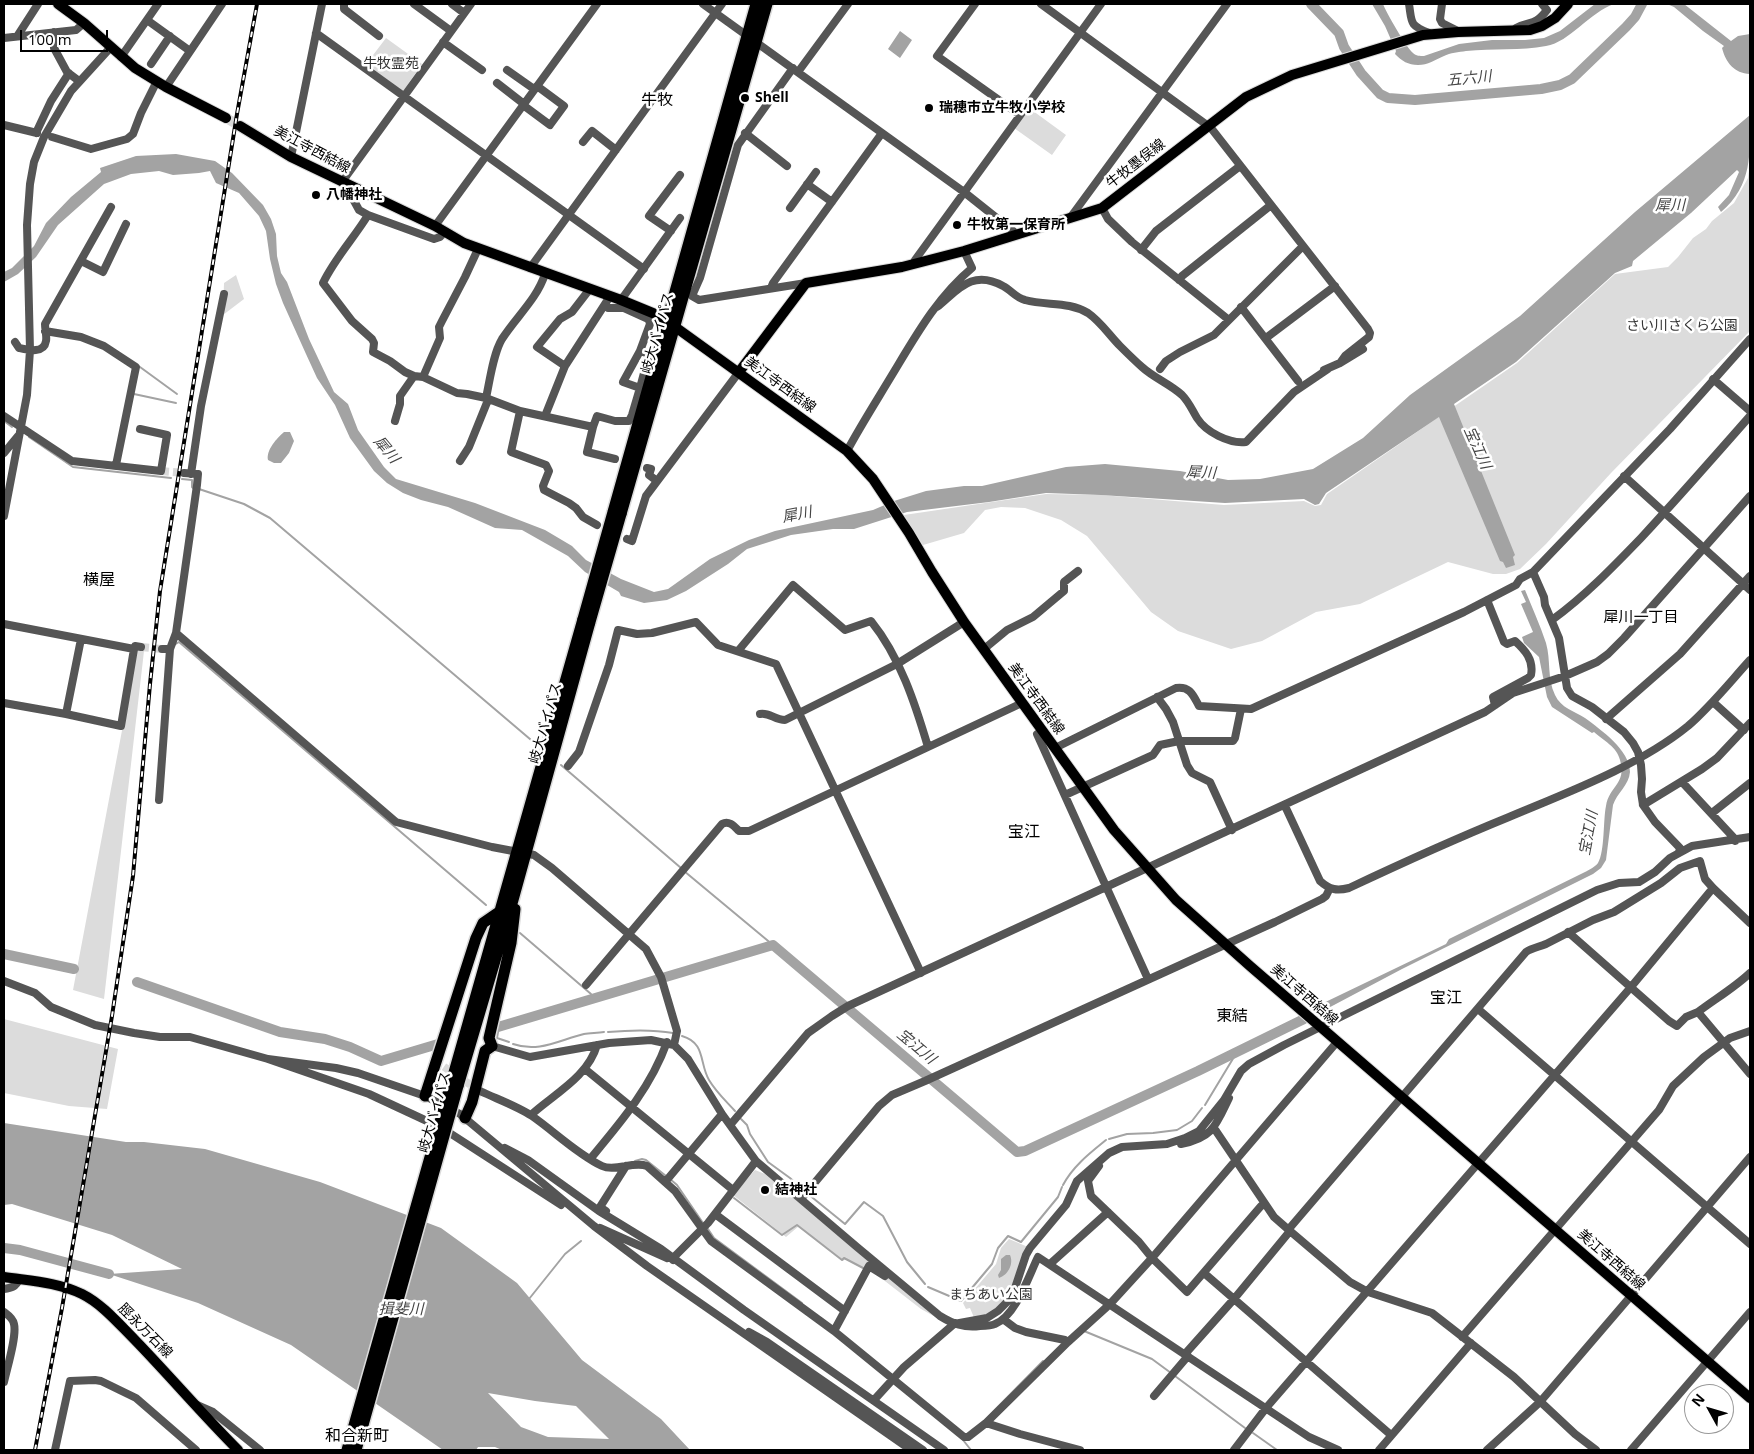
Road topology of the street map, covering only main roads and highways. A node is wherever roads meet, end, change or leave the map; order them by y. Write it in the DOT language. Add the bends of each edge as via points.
graph roads {
  1 [pos="58,4"];
  2 [pos="756,4"];
  3 [pos="767,4"];
  4 [pos="1568,4"];
  5 [pos="751,38"];
  6 [pos="226,118"];
  7 [pos="240,126"];
  8 [pos="671,324"];
  9 [pos="738,372"];
  10 [pos="521,853"];
  11 [pos="513,900"];
  12 [pos="499,912"];
  13 [pos="454,1084"];
  14 [pos="425,1096"];
  15 [pos="464,1118"];
  16 [pos="4,1277"];
  17 [pos="1750,1398"];
  18 [pos="238,1450"];
  19 [pos="347,1450"];
  20 [pos="356,1450"];
  1 -- 6 [label="main road" via="121,58 166,87"];
  2 -- 5 [label="highway, 岐大バイパス"];
  3 -- 5 [label="highway, 岐大バイパス"];
  4 -- 9 [label="main road, 牛牧墨俣線" via="1555,18 1530,30 1427,34 1292,75 1246,97 1102,208 914,264 806,283"];
  5 -- 8 [label="highway, 岐大バイパス"];
  7 -- 8 [label="main road, 美江寺西結線" via="291,157 464,243 589,290 607,301 621,300"];
  8 -- 9 [label="main road, 美江寺西結線"];
  8 -- 10 [label="highway, 岐大バイパス, bridge"];
  9 -- 17 [label="main road, 美江寺西結線" via="847,451 873,479 964,622 1022,703 1114,830 1176,900"];
  10 -- 11 [label="highway, 岐大バイパス"];
  10 -- 12 [label="highway, 岐大バイパス"];
  11 -- 13 [label="highway, 岐大バイパス"];
  11 -- 15 [label="highway" via="512,943 489,1038 492,1046 485,1051 472,1102"];
  12 -- 13 [label="highway, 岐大バイパス"];
  12 -- 14 [label="highway" via="483,923 476,938"];
  13 -- 19 [label="highway, 岐大バイパス, bridge"];
  13 -- 20 [label="highway, 岐大バイパス, bridge"];
  16 -- 18 [label="main road, 脛永万石線" via="56,1284 83,1294 105,1310"];
}
